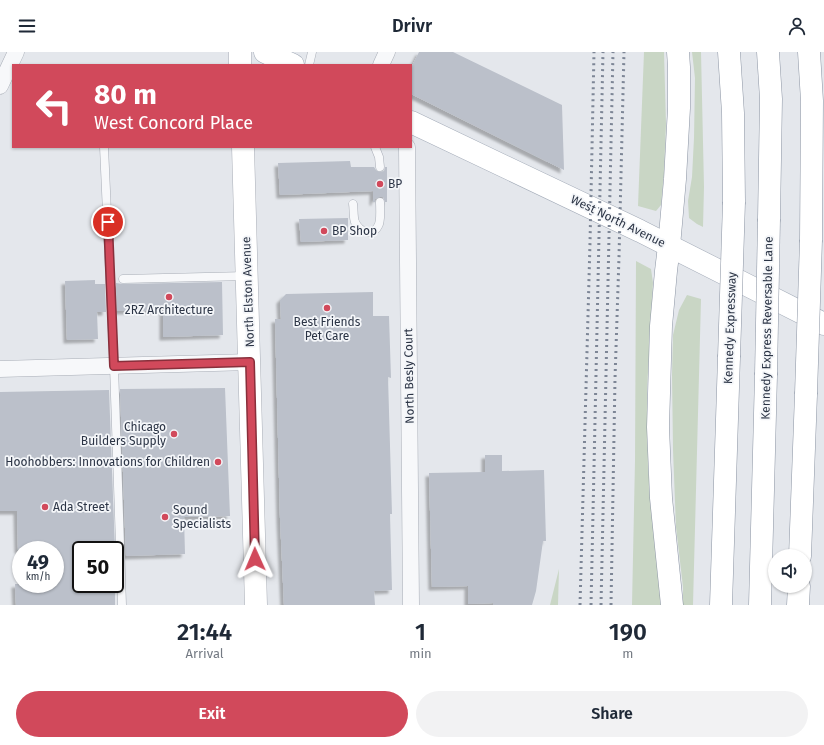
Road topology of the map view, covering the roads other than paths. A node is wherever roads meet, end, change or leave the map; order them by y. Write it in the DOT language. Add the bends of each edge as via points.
graph roads {
  1 [pos="16,52"];
  2 [pos="240,52"];
  3 [pos="265,52"];
  4 [pos="312,52"];
  5 [pos="387,52"];
  6 [pos="678,52"];
  7 [pos="729,52"];
  8 [pos="768,52"];
  9 [pos="809,52"];
  10 [pos="240,64"];
  11 [pos="291,64"];
  12 [pos="309,64"];
  13 [pos="381,64"];
  14 [pos="7,67"];
  15 [pos="0,86"];
  16 [pos="413,128"];
  17 [pos="104,148"];
  18 [pos="243,148"];
  19 [pos="376,148"];
  20 [pos="407,148"];
  21 [pos="380,167"];
  22 [pos="380,202"];
  23 [pos="353,204"];
  24 [pos="669,246"];
  25 [pos="246,276"];
  26 [pos="123,279"];
  27 [pos="824,324"];
  28 [pos="250,362"];
  29 [pos="114,366"];
  30 [pos="0,369"];
  31 [pos="800,549"];
  32 [pos="798,593"];
  33 [pos="122,605"];
  34 [pos="256,605"];
  35 [pos="411,605"];
  36 [pos="672,605"];
  37 [pos="721,605"];
  38 [pos="760,605"];
  39 [pos="798,605"];
  1 -- 14 [label="street"];
  2 -- 10 [label="main road"];
  3 -- 11 [label="main road"];
  4 -- 12 [label="lane"];
  5 -- 13 [label="street"];
  6 -- 24 [label="main road" via="679,108"];
  7 -- 37 [label="main road, Kennedy Expressway, bridge" via="734,202"];
  8 -- 38 [label="main road, Kennedy Express Reversable Lane, bridge" via="771,99"];
  9 -- 31 [label="main road, bridge" via="812,101 811,240"];
  14 -- 15 [label="street"];
  16 -- 24 [label="main road, West North Avenue"];
  17 -- 29 [label="lane"];
  18 -- 25 [label="main road, North Elston Avenue"];
  19 -- 21 [label="lane" via="380,157"];
  20 -- 35 [label="street, North Besly Court"];
  22 -- 23 [label="lane" via="379,223 372,232 359,229 354,221"];
  24 -- 27 [label="main road, West North Avenue"];
  24 -- 36 [label="main road" via="661,326 658,427 661,498"];
  25 -- 26 [label="lane"];
  25 -- 28 [label="main road, North Elston Avenue"];
  28 -- 29 [label="street"];
  28 -- 34 [label="main road, North Elston Avenue"];
  29 -- 30 [label="street"];
  29 -- 33 [label="lane"];
  32 -- 39 [label="main road"];
}
